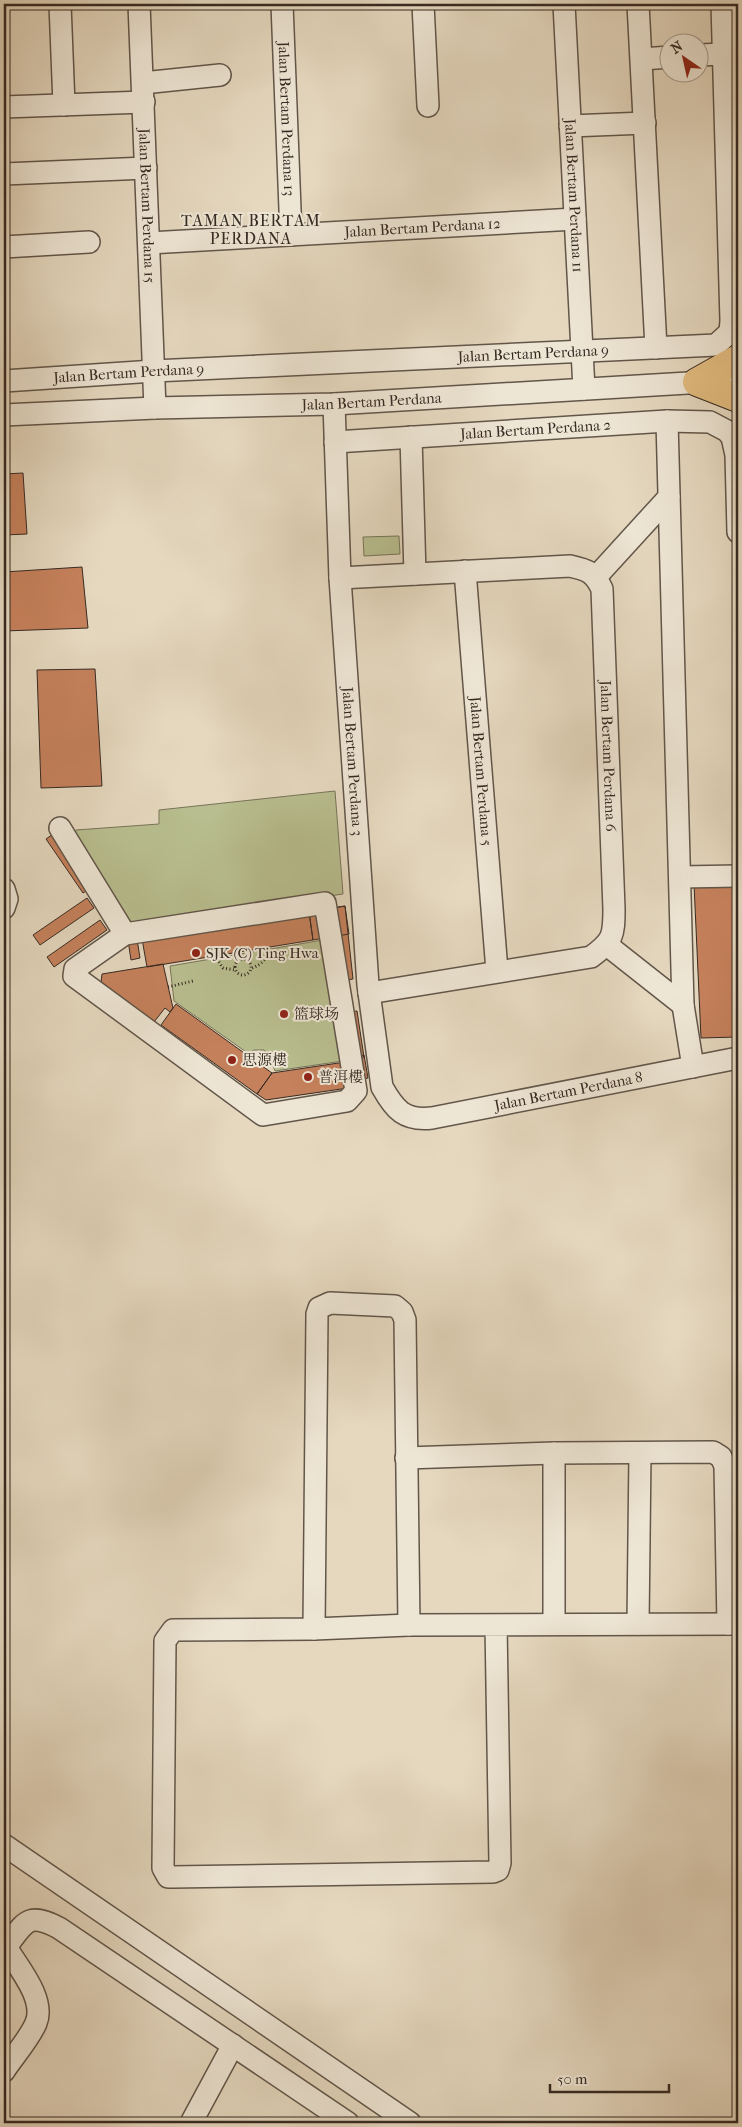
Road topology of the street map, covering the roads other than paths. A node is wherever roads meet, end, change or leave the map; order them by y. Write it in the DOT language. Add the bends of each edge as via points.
graph roads {
  1 [pos="60,4"];
  2 [pos="139,4"];
  3 [pos="282,4"];
  4 [pos="423,4"];
  5 [pos="564,4"];
  6 [pos="638,4"];
  7 [pos="722,4"];
  8 [pos="723,54"];
  9 [pos="710,55"];
  10 [pos="660,58"];
  11 [pos="642,59"];
  12 [pos="220,75"];
  13 [pos="144,92"];
  14 [pos="64,105"];
  15 [pos="428,106"];
  16 [pos="4,107"];
  17 [pos="645,122"];
  18 [pos="570,126"];
  19 [pos="146,168"];
  20 [pos="4,174"];
  21 [pos="575,218"];
  22 [pos="291,235"];
  23 [pos="88,242"];
  24 [pos="149,243"];
  25 [pos="4,247"];
  26 [pos="656,348"];
  27 [pos="582,352"];
  28 [pos="738,359"];
  29 [pos="154,372"];
  30 [pos="738,380"];
  31 [pos="4,381"];
  32 [pos="697,382"];
  33 [pos="584,389"];
  34 [pos="738,398"];
  35 [pos="334,404"];
  36 [pos="155,408"];
  37 [pos="4,415"];
  38 [pos="667,421"];
  39 [pos="411,437"];
  40 [pos="335,442"];
  41 [pos="669,498"];
  42 [pos="738,532"];
  43 [pos="465,571"];
  44 [pos="415,574"];
  45 [pos="592,574"];
  46 [pos="340,578"];
  47 [pos="60,828"];
  48 [pos="738,876"];
  49 [pos="680,878"];
  50 [pos="4,889"];
  51 [pos="4,908"];
  52 [pos="125,934"];
  53 [pos="607,945"];
  54 [pos="497,972"];
  55 [pos="369,993"];
  56 [pos="341,999"];
  57 [pos="683,1005"];
  58 [pos="738,1058"];
  59 [pos="693,1067"];
  60 [pos="398,1111"];
  61 [pos="640,1453"];
  62 [pos="554,1454"];
  63 [pos="406,1458"];
  64 [pos="554,1624"];
  65 [pos="638,1624"];
  66 [pos="733,1624"];
  67 [pos="496,1625"];
  68 [pos="410,1626"];
  69 [pos="314,1629"];
  70 [pos="4,1845"];
  71 [pos="233,2045"];
  72 [pos="4,2071"];
  73 [pos="191,2123"];
  74 [pos="348,2123"];
  75 [pos="410,2123"];
  1 -- 14 [label="street"];
  2 -- 13 [label="street, Jalan Bertam Perdana 15"];
  3 -- 22 [label="street, Jalan Bertam Perdana 13"];
  4 -- 15 [label="street"];
  5 -- 18 [label="street, Jalan Bertam Perdana 11"];
  6 -- 11 [label="street"];
  7 -- 8 [label="street, Jalan Bertam Perdana 9"];
  8 -- 9 [label="street"];
  8 -- 26 [label="street, Jalan Bertam Perdana 9" via="730,332 716,345"];
  10 -- 11 [label="street"];
  11 -- 17 [label="street"];
  12 -- 13 [label="street"];
  13 -- 14 [label="street"];
  13 -- 19 [label="street, Jalan Bertam Perdana 15"];
  14 -- 16 [label="street"];
  17 -- 18 [label="street"];
  17 -- 26 [label="street"];
  18 -- 21 [label="street, Jalan Bertam Perdana 11"];
  19 -- 20 [label="street"];
  19 -- 24 [label="street, Jalan Bertam Perdana 15"];
  21 -- 22 [label="street, Jalan Bertam Perdana 12"];
  21 -- 27 [label="street, Jalan Bertam Perdana 11"];
  22 -- 24 [label="street, Jalan Bertam Perdana 12"];
  23 -- 25 [label="street"];
  24 -- 29 [label="street, Jalan Bertam Perdana 15"];
  26 -- 27 [label="street, Jalan Bertam Perdana 9"];
  27 -- 29 [label="street, Jalan Bertam Perdana 9"];
  27 -- 33 [label="street, Jalan Bertam Perdana 11"];
  28 -- 32 [label="main road"];
  29 -- 31 [label="street, Jalan Bertam Perdana 9"];
  29 -- 36 [label="street, Jalan Bertam Perdana 15"];
  30 -- 32 [label="street, Jalan Bertam Perdana"];
  32 -- 33 [label="street, Jalan Bertam Perdana"];
  32 -- 34 [label="main road"];
  33 -- 35 [label="street, Jalan Bertam Perdana"];
  35 -- 36 [label="street, Jalan Bertam Perdana"];
  35 -- 40 [label="street, Jalan Bertam Perdana 3"];
  36 -- 37 [label="street, Jalan Bertam Perdana"];
  38 -- 39 [label="street, Jalan Bertam Perdana 2"];
  38 -- 41 [label="street"];
  38 -- 42 [label="street, Jalan Bertam Perdana 2" via="710,422 719,425 732,437 736,455"];
  39 -- 40 [label="street, Jalan Bertam Perdana 2"];
  39 -- 44 [label="street"];
  40 -- 46 [label="street, Jalan Bertam Perdana 3"];
  41 -- 45 [label="street"];
  41 -- 49 [label="street"];
  43 -- 44 [label="street"];
  43 -- 45 [label="street" via="570,566"];
  43 -- 54 [label="street, Jalan Bertam Perdana 5"];
  44 -- 46 [label="street"];
  45 -- 53 [label="street, Jalan Bertam Perdana 6" via="602,589 614,910 614,929"];
  46 -- 55 [label="street, Jalan Bertam Perdana 3"];
  47 -- 52 [label="street"];
  48 -- 49 [label="street"];
  49 -- 57 [label="street"];
  50 -- 51 [label="street"];
  52 -- 56 [label="street" via="325,903"];
  52 -- 56 [label="street" via="75,969 74,976 264,1115 347,1101 356,1090"];
  53 -- 54 [label="street" via="591,957"];
  53 -- 57 [label="street"];
  54 -- 55 [label="street"];
  55 -- 56 [label="street"];
  55 -- 60 [label="street, Jalan Bertam Perdana 3" via="382,1087"];
  57 -- 59 [label="street"];
  58 -- 59 [label="street, Jalan Bertam Perdana 8"];
  59 -- 60 [label="street, Jalan Bertam Perdana 8" via="419,1120"];
  61 -- 62 [label="street"];
  61 -- 65 [label="street"];
  61 -- 66 [label="street" via="713,1452 721,1457 725,1466"];
  62 -- 63 [label="street"];
  62 -- 64 [label="street"];
  63 -- 68 [label="street"];
  63 -- 69 [label="street" via="405,1320 402,1312 395,1306 323,1305 317,1314"];
  64 -- 65 [label="street"];
  64 -- 67 [label="street"];
  65 -- 66 [label="street"];
  67 -- 68 [label="street"];
  67 -- 69 [label="street" via="498,1870 168,1877 163,1868 167,1636 173,1630 182,1629"];
  68 -- 69 [label="street"];
  70 -- 75 [label="street"];
  71 -- 72 [label="street" via="58,1928 36,1919 27,1921 6,1947 37,1998 39,2011 36,2023"];
  71 -- 73 [label="street"];
  71 -- 74 [label="street"];
}
